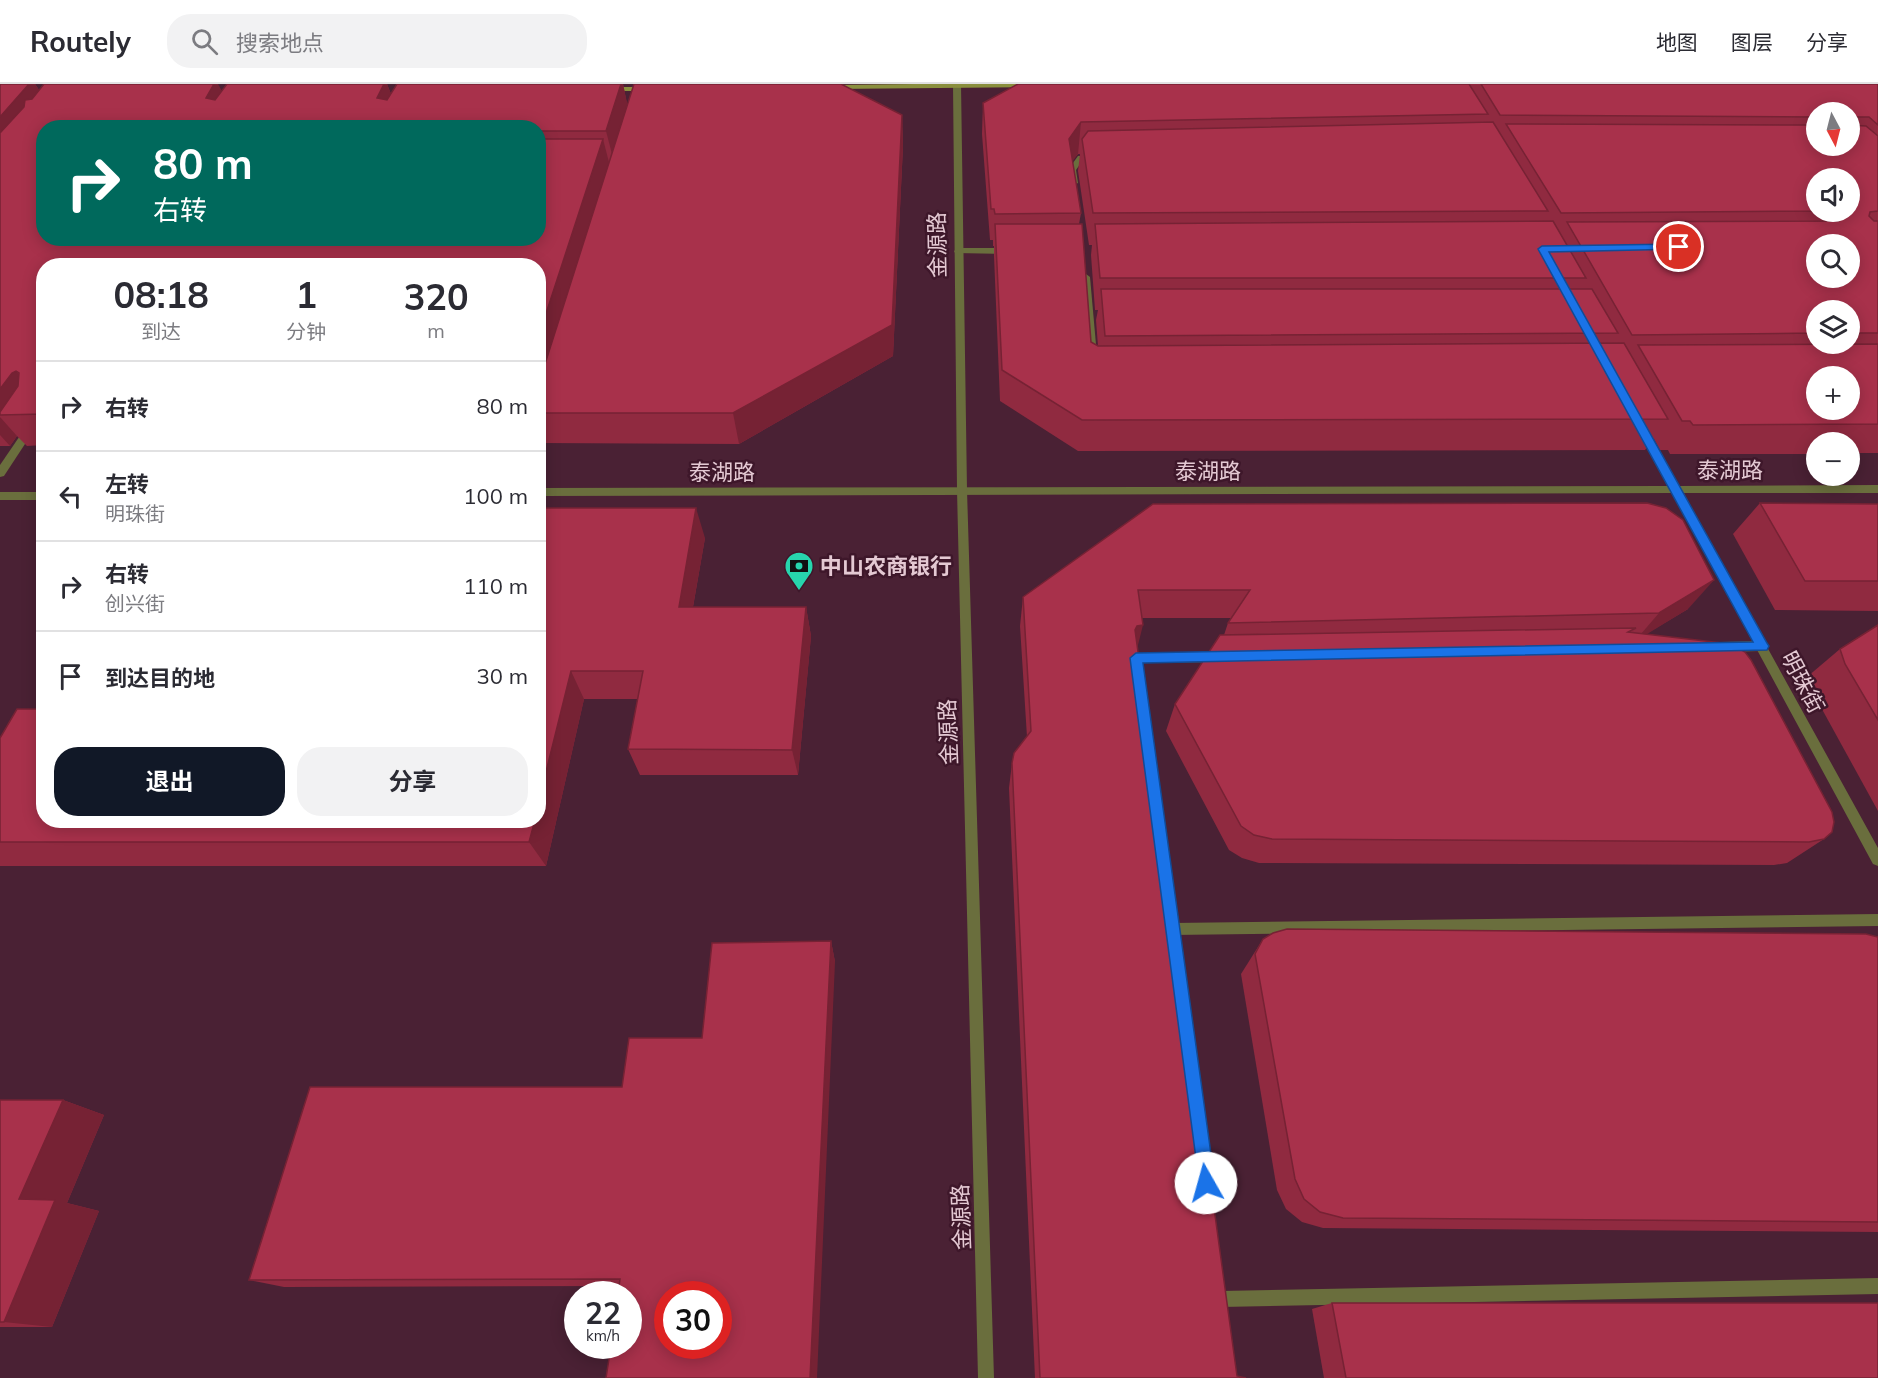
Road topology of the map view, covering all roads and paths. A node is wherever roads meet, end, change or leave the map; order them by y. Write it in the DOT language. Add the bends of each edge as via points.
graph roads {
  1 [pos="957,85"];
  2 [pos="1037,85"];
  3 [pos="828,87"];
  4 [pos="594,89"];
  5 [pos="642,89"];
  6 [pos="653,89"];
  7 [pos="638,100"];
  8 [pos="1104,157"];
  9 [pos="1075,193"];
  10 [pos="958,251"];
  11 [pos="1015,251"];
  12 [pos="1084,262"];
  13 [pos="1089,315"];
  14 [pos="1101,315"];
  15 [pos="1093,362"];
  16 [pos="36,419"];
  17 [pos="1637,419"];
  18 [pos="0,473"];
  19 [pos="1878,489"];
  20 [pos="962,490"];
  21 [pos="1677,490"];
  22 [pos="546,492"];
  23 [pos="0,496"];
  24 [pos="36,496"];
  25 [pos="1762,646"];
  26 [pos="1703,648"];
  27 [pos="1231,657"];
  28 [pos="1139,682"];
  29 [pos="1878,860"];
  30 [pos="1878,920"];
  31 [pos="1172,929"];
  32 [pos="1878,1286"];
  33 [pos="1221,1299"];
  34 [pos="986,1378"];
  1 -- 2 [label="main road"];
  1 -- 3 [label="main road"];
  1 -- 10 [label="street, 金源路"];
  4 -- 5 [label="main road"];
  5 -- 6 [label="main road"];
  5 -- 7 [label="street"];
  8 -- 9 [label="street" via="1081,158 1072,170"];
  10 -- 11 [label="street"];
  10 -- 20 [label="street, 金源路"];
  12 -- 13 [label="street"];
  13 -- 14 [label="street"];
  13 -- 15 [label="street"];
  16 -- 18 [label="street"];
  17 -- 21 [label="street, 明珠街"];
  19 -- 21 [label="street, 泰湖路"];
  20 -- 21 [label="street, 泰湖路"];
  20 -- 22 [label="street, 泰湖路"];
  20 -- 34 [label="street, 金源路"];
  21 -- 25 [label="street, 明珠街"];
  23 -- 24 [label="street"];
  25 -- 26 [label="street"];
  25 -- 29 [label="street, 明珠街"];
  27 -- 28 [label="street" via="1136,658"];
  30 -- 31 [label="street"];
  32 -- 33 [label="street"];
}
